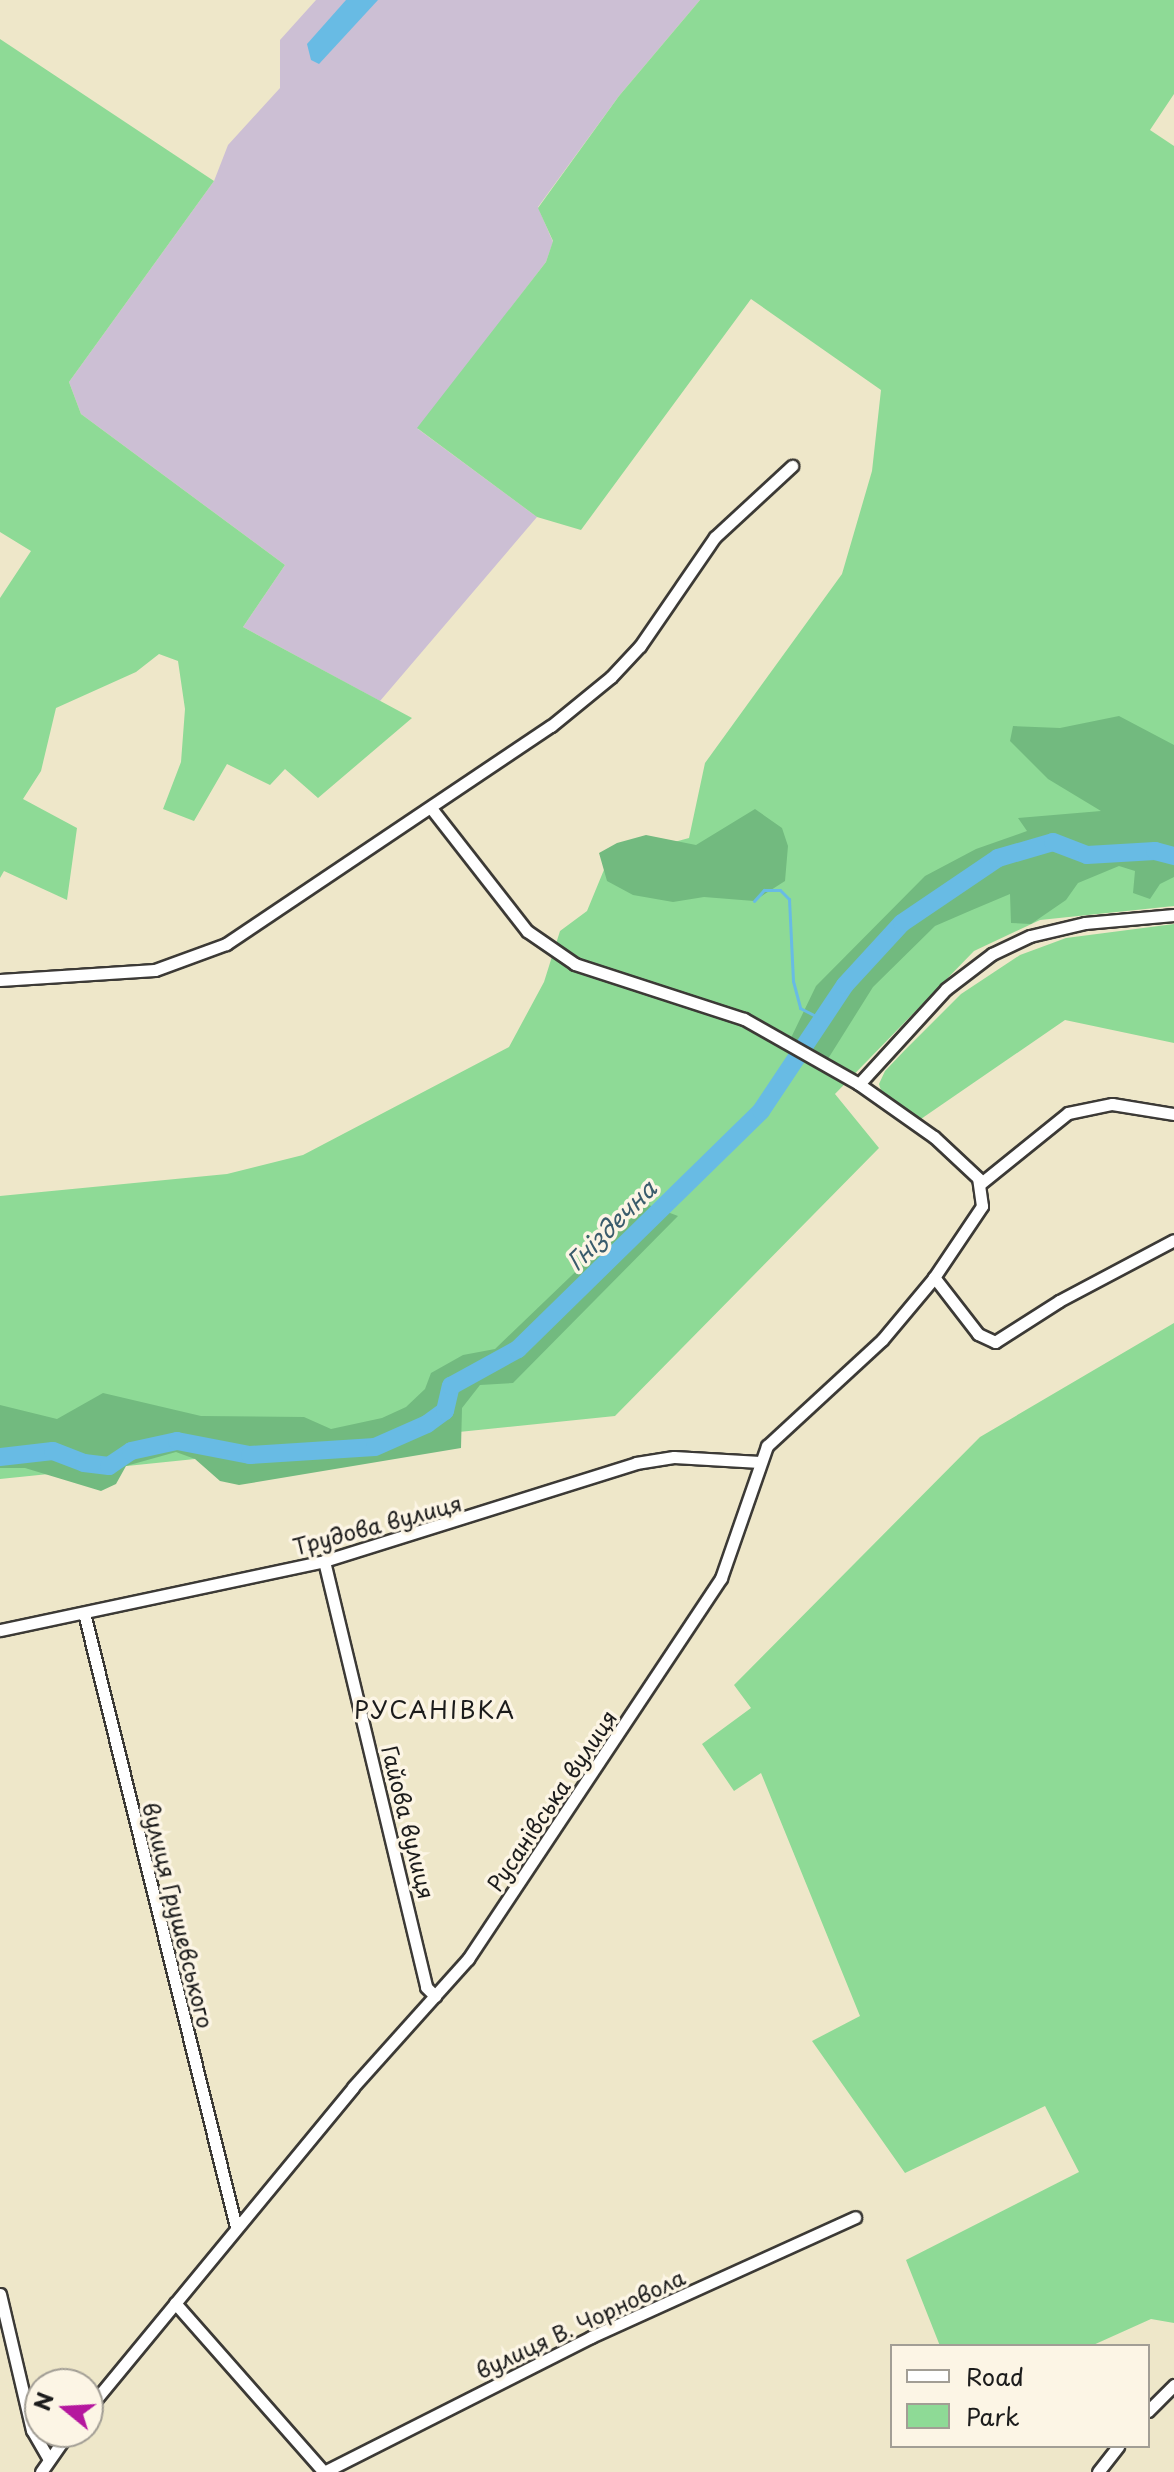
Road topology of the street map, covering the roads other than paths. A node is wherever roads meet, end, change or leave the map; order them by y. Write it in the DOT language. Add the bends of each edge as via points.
graph roads {
  1 [pos="792,466"];
  2 [pos="431,808"];
  3 [pos="1174,915"];
  4 [pos="0,980"];
  5 [pos="859,1084"];
  6 [pos="1174,1114"];
  7 [pos="980,1184"];
  8 [pos="1174,1240"];
  9 [pos="934,1277"];
  10 [pos="760,1462"];
  11 [pos="324,1561"];
  12 [pos="84,1613"];
  13 [pos="0,1630"];
  14 [pos="435,1996"];
  15 [pos="855,2217"];
  16 [pos="236,2227"];
  17 [pos="0,2294"];
  18 [pos="175,2303"];
  19 [pos="1174,2385"];
  20 [pos="104,2390"];
  21 [pos="1150,2409"];
  22 [pos="56,2448"];
  23 [pos="1116,2448"];
  24 [pos="48,2458"];
  25 [pos="41,2472"];
  26 [pos="324,2472"];
  27 [pos="1098,2472"];
  1 -- 2 [label="street" via="715,537 640,646 611,677 551,726"];
  2 -- 4 [label="street" via="226,944 155,970"];
  2 -- 5 [label="street" via="527,931 575,964 744,1019"];
  3 -- 5 [label="street" via="1085,923 1030,936 992,954 946,989"];
  5 -- 7 [label="street" via="934,1137"];
  6 -- 7 [label="street" via="1112,1104 1068,1113"];
  7 -- 9 [label="street, Русанівська вулиця" via="982,1206"];
  8 -- 9 [label="street" via="995,1342 978,1334"];
  9 -- 10 [label="street, Русанівська вулиця" via="882,1340 767,1446"];
  10 -- 11 [label="street, Трудова вулиця" via="674,1457 636,1463"];
  10 -- 14 [label="street, Русанівська вулиця" via="721,1578 468,1959"];
  11 -- 12 [label="street, Трудова вулиця"];
  11 -- 14 [label="street, Гайова вулиця" via="426,1987"];
  12 -- 13 [label="street, Трудова вулиця"];
  12 -- 16 [label="street, вулиця Грушевського"];
  14 -- 16 [label="street, Русанівська вулиця"];
  15 -- 26 [label="street, вулиця В. Чорновола" via="591,2337"];
  16 -- 18 [label="street, Русанівська вулиця"];
  17 -- 24 [label="street" via="32,2430"];
  18 -- 20 [label="street, Русанівська вулиця"];
  18 -- 26 [label="street, вулиця В. Чорновола"];
  19 -- 21 [label="street"];
  22 -- 24 [label="street"];
  23 -- 27 [label="street"];
  24 -- 25 [label="street"];
}
